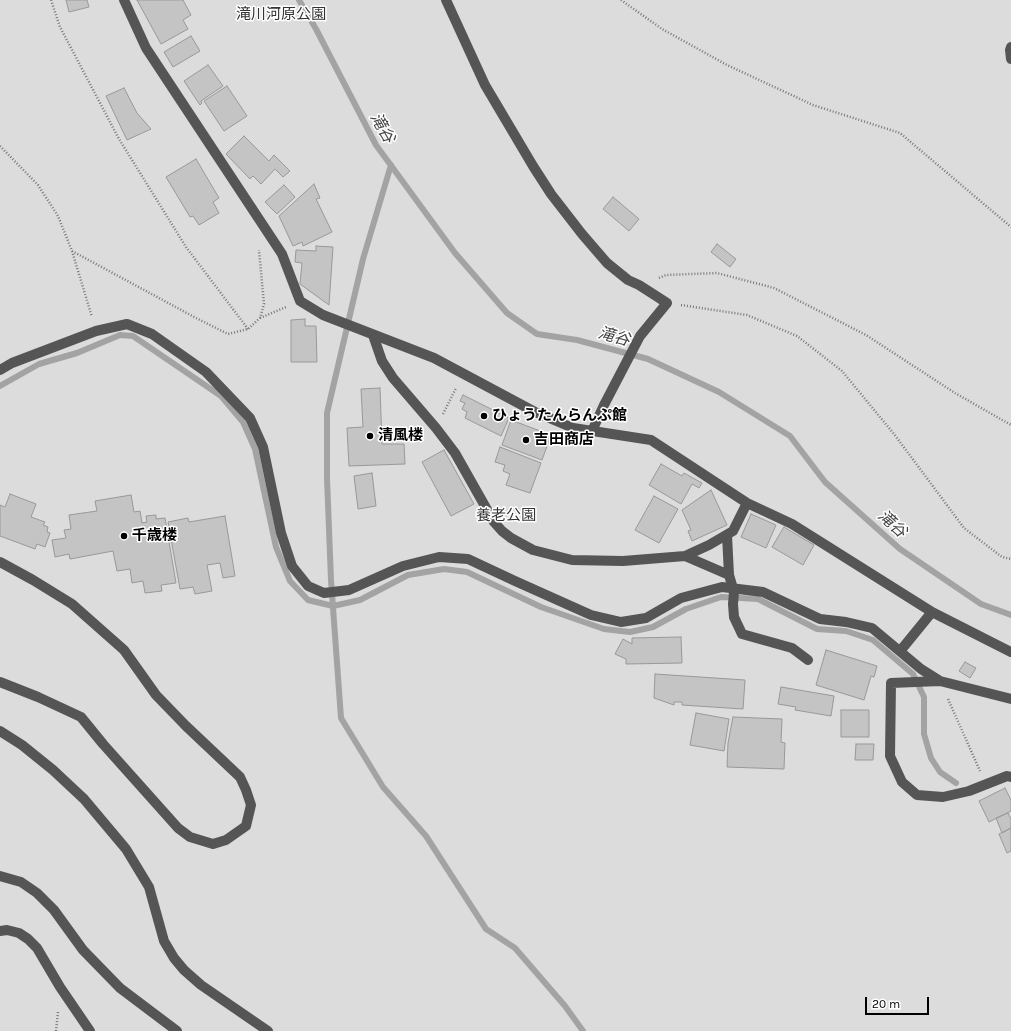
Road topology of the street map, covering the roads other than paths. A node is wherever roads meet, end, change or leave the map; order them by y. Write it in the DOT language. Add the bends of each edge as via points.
graph roads {
  1 [pos="124,0"];
  2 [pos="446,0"];
  3 [pos="1011,47"];
  4 [pos="1011,59"];
  5 [pos="373,335"];
  6 [pos="0,370"];
  7 [pos="592,431"];
  8 [pos="747,503"];
  9 [pos="726,535"];
  10 [pos="685,556"];
  11 [pos="0,562"];
  12 [pos="729,575"];
  13 [pos="734,590"];
  14 [pos="932,612"];
  15 [pos="901,650"];
  16 [pos="1011,652"];
  17 [pos="808,660"];
  18 [pos="940,681"];
  19 [pos="0,682"];
  20 [pos="1011,699"];
  21 [pos="0,731"];
  22 [pos="1011,777"];
  23 [pos="0,876"];
  24 [pos="0,931"];
  25 [pos="90,1031"];
  26 [pos="177,1031"];
  27 [pos="268,1031"];
  1 -- 5 [label="street" via="146,48 282,254 300,301 323,315"];
  2 -- 7 [label="street" via="486,85 551,194 607,262 628,280 667,303 640,336"];
  3 -- 4 [label="street"];
  5 -- 7 [label="street" via="434,358 536,412 573,428"];
  5 -- 10 [label="street" via="382,360 393,378 455,453 494,522 511,538 533,550 572,560 623,562"];
  6 -- 13 [label="street" via="96,331 127,324 152,334 206,372 250,418 263,447 281,533 292,566 308,586 324,593 346,591 403,566 439,556 468,559 591,615 621,622 646,618 681,598 722,587"];
  7 -- 8 [label="street" via="651,440"];
  8 -- 9 [label="street" via="734,531"];
  8 -- 14 [label="street" via="792,524"];
  9 -- 10 [label="street" via="709,546"];
  9 -- 12 [label="street"];
  10 -- 12 [label="street"];
  11 -- 19 [label="street" via="72,604 124,650 156,695 240,777 251,805 246,826 226,840 213,844 190,837 173,822 81,717"];
  12 -- 13 [label="street"];
  13 -- 15 [label="street" via="763,592 820,619 872,628"];
  13 -- 17 [label="street" via="734,617 742,634 792,648"];
  14 -- 15 [label="street"];
  14 -- 16 [label="street"];
  15 -- 18 [label="street"];
  18 -- 20 [label="street"];
  18 -- 22 [label="street" via="891,683 890,756 902,782 917,795 942,797 969,791 1007,776"];
  21 -- 27 [label="street" via="22,745 69,784 126,849 149,887 164,941 184,970 201,985"];
  23 -- 26 [label="street" via="21,882 38,893 54,910 83,950 120,988"];
  24 -- 25 [label="street" via="7,930 28,938"];
}
